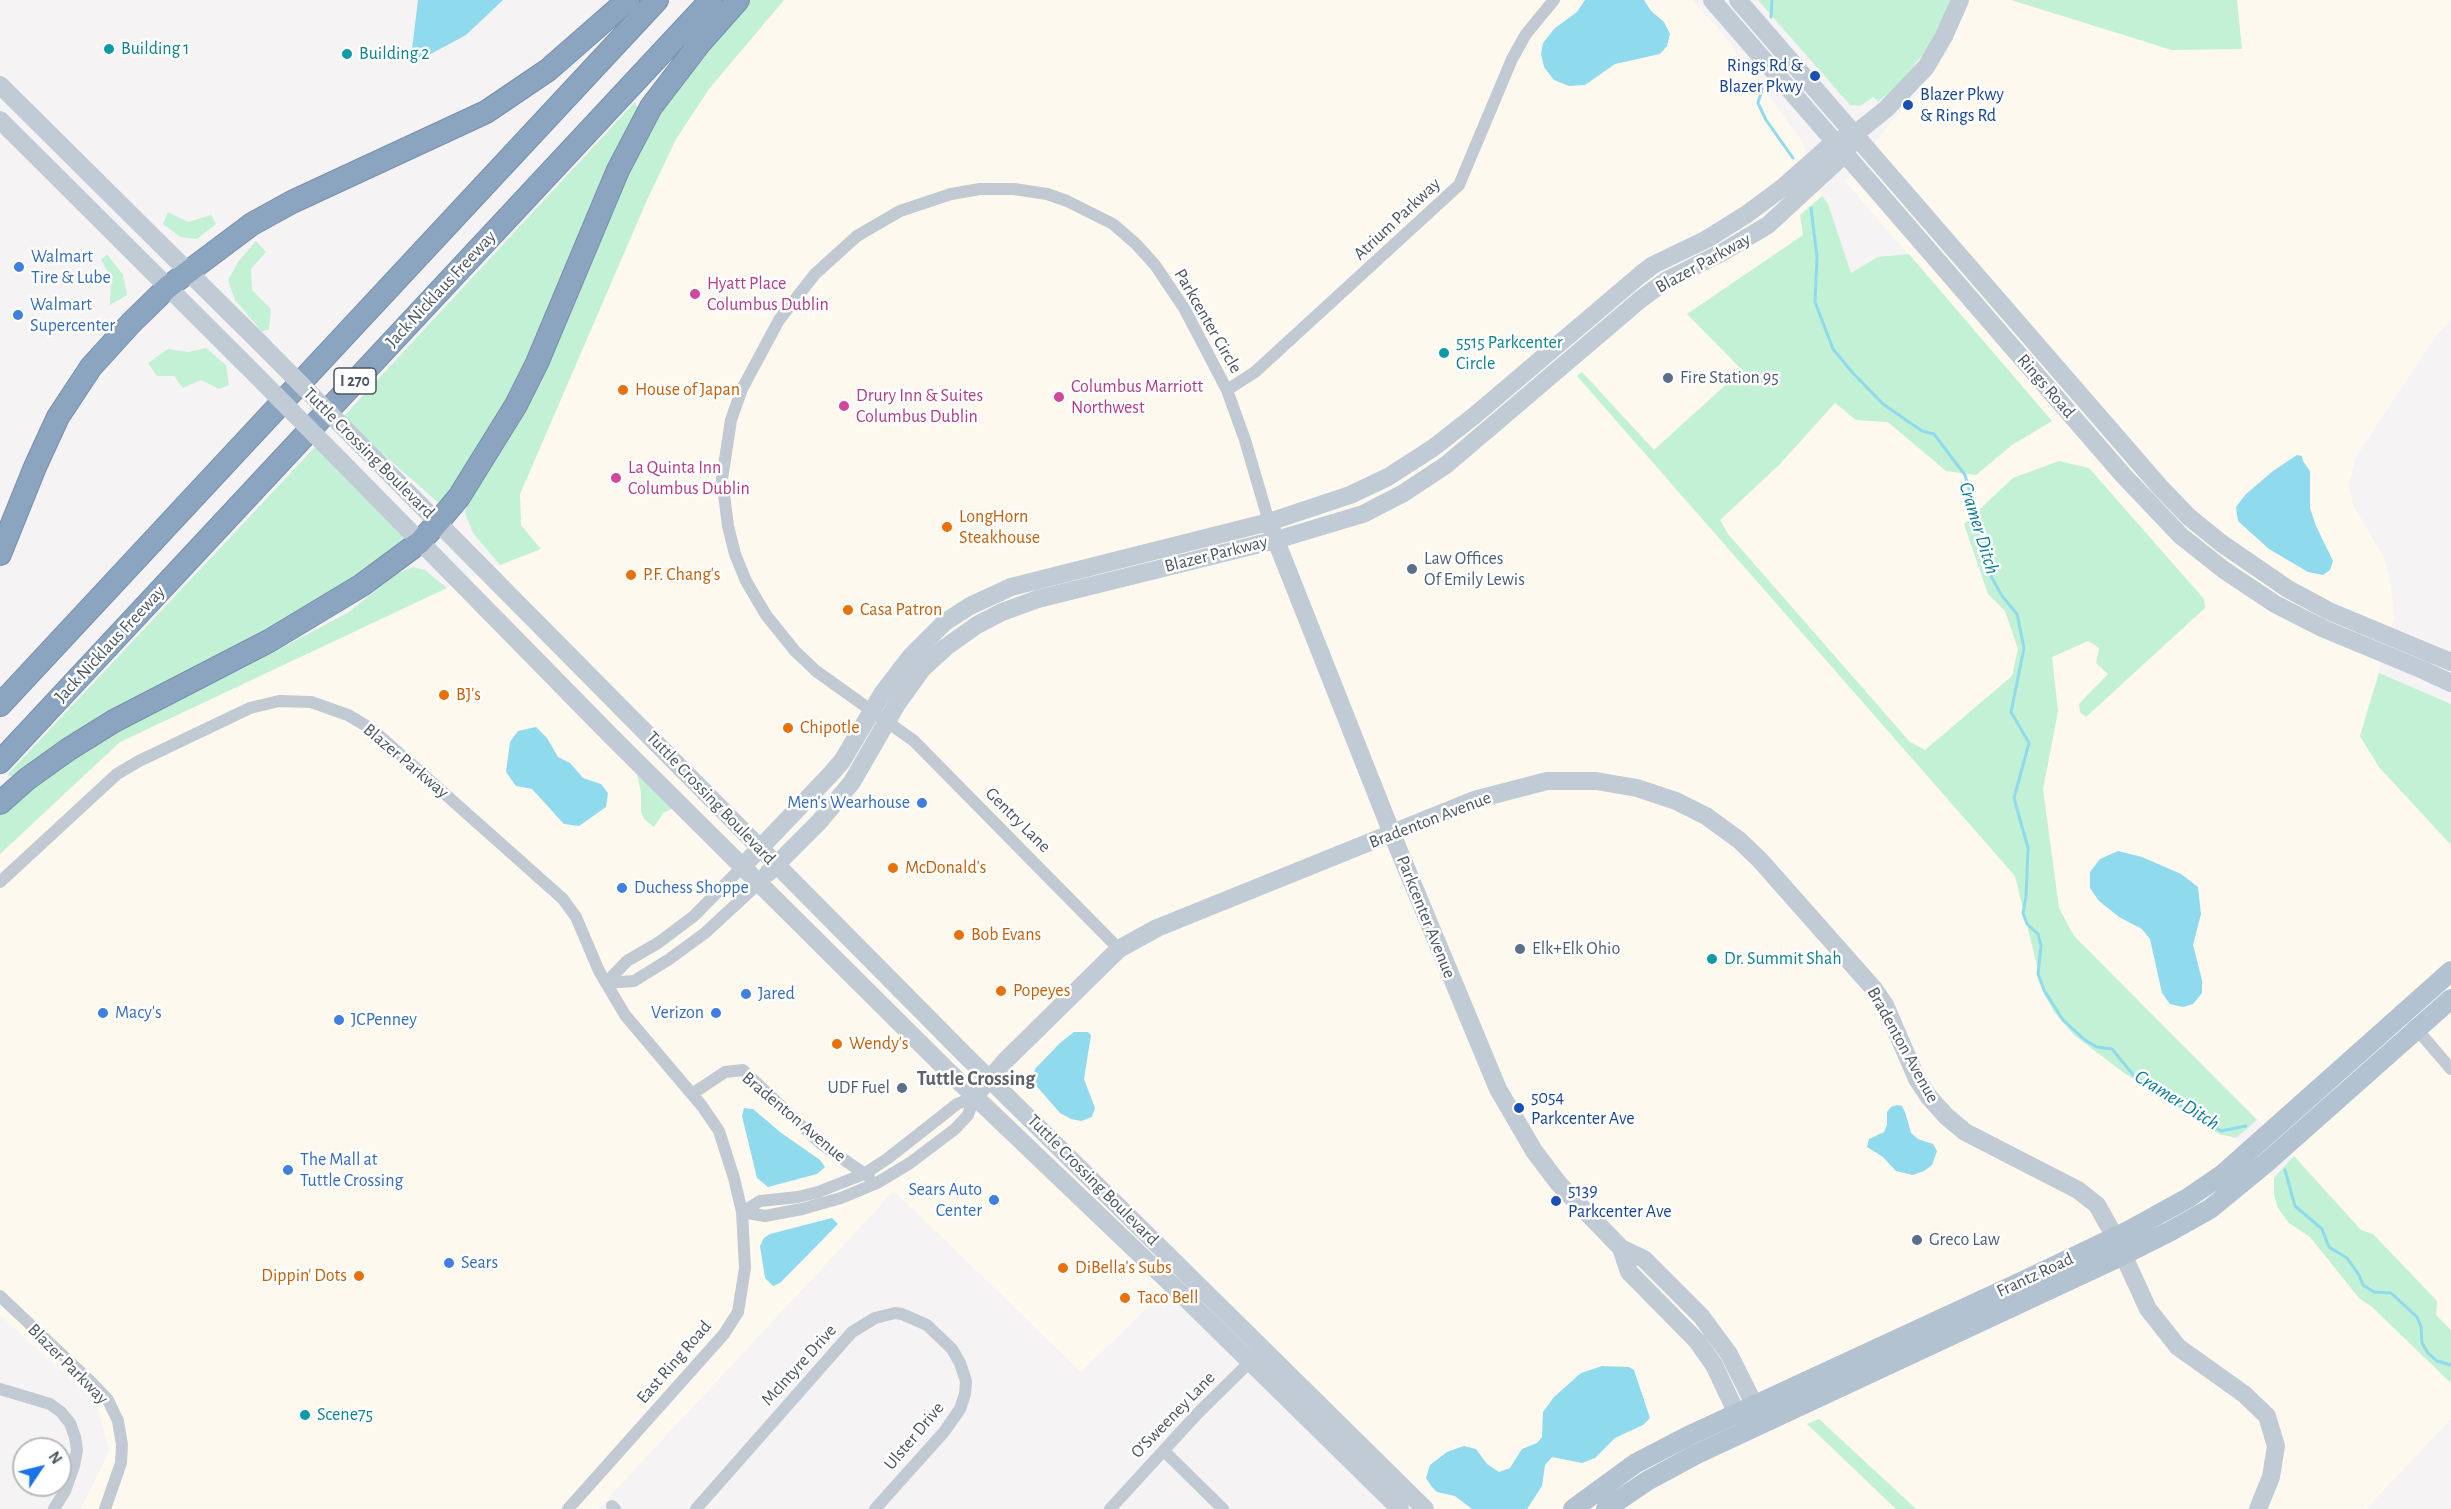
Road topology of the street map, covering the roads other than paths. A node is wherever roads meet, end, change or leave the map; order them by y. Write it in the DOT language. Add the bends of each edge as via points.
graph roads {
  1 [pos="628,0"];
  2 [pos="657,0"];
  3 [pos="711,0"];
  4 [pos="738,0"];
  5 [pos="1554,0"];
  6 [pos="1712,0"];
  7 [pos="1738,0"];
  8 [pos="1960,0"];
  9 [pos="0,85"];
  10 [pos="0,120"];
  11 [pos="1855,134"];
  12 [pos="1840,148"];
  13 [pos="93,213"];
  14 [pos="188,272"];
  15 [pos="168,287"];
  16 [pos="131,323"];
  17 [pos="1227,390"];
  18 [pos="438,522"];
  19 [pos="1269,522"];
  20 [pos="1276,540"];
  21 [pos="420,542"];
  22 [pos="0,554"];
  23 [pos="2451,662"];
  24 [pos="2451,683"];
  25 [pos="0,705"];
  26 [pos="879,717"];
  27 [pos="0,762"];
  28 [pos="0,803"];
  29 [pos="1392,834"];
  30 [pos="761,848"];
  31 [pos="777,865"];
  32 [pos="742,867"];
  33 [pos="0,882"];
  34 [pos="758,884"];
  35 [pos="1119,950"];
  36 [pos="2451,971"];
  37 [pos="606,983"];
  38 [pos="2451,999"];
  39 [pos="2403,1014"];
  40 [pos="2417,1029"];
  41 [pos="2451,1069"];
  42 [pos="990,1078"];
  43 [pos="692,1094"];
  44 [pos="974,1096"];
  45 [pos="864,1174"];
  46 [pos="877,1183"];
  47 [pos="742,1212"];
  48 [pos="2115,1236"];
  49 [pos="2124,1255"];
  50 [pos="0,1296"];
  51 [pos="1257,1355"];
  52 [pos="966,1381"];
  53 [pos="0,1389"];
  54 [pos="1745,1409"];
  55 [pos="1753,1427"];
  56 [pos="1164,1451"];
  57 [pos="1584,1502"];
  58 [pos="54,1509"];
  59 [pos="105,1509"];
  60 [pos="568,1509"];
  61 [pos="696,1509"];
  62 [pos="875,1509"];
  63 [pos="1110,1509"];
  64 [pos="1223,1509"];
  65 [pos="1400,1509"];
  66 [pos="1425,1509"];
  67 [pos="1573,1509"];
  68 [pos="1606,1509"];
  69 [pos="2258,1509"];
  1 -- 14 [label="highway" via="548,70 486,112 292,202 252,224"];
  2 -- 25 [label="highway, I 270"];
  3 -- 27 [label="highway, Jack Nicklaus Freeway / I 270"];
  4 -- 18 [label="highway" via="651,106 618,170 516,405 459,497"];
  5 -- 17 [label="street, Atrium Parkway" via="1526,34 1512,59 1459,185 1255,372"];
  6 -- 12 [label="main road, Rings Road"];
  7 -- 11 [label="main road, Rings Road"];
  8 -- 11 [label="main road, Blazer Parkway" via="1926,67 1901,95"];
  9 -- 14 [label="main road, Tuttle Crossing Boulevard"];
  10 -- 13 [label="main road, Tuttle Crossing Boulevard"];
  11 -- 12 [label="main road, Blazer Parkway"];
  11 -- 23 [label="main road, Rings Road" via="2123,446 2189,517 2288,589"];
  12 -- 19 [label="main road, Blazer Parkway" via="1747,214 1653,265 1433,448 1368,488"];
  12 -- 20 [label="main road, Blazer Parkway" via="1755,234 1667,280 1641,299 1438,471 1363,514"];
  12 -- 24 [label="main road, Rings Road" via="2137,491 2181,536 2275,604"];
  13 -- 15 [label="main road, Tuttle Crossing Boulevard"];
  13 -- 16 [label="main road" via="99,228 147,283 146,298"];
  14 -- 15 [label="highway"];
  14 -- 18 [label="main road, Tuttle Crossing Boulevard, bridge"];
  15 -- 16 [label="highway"];
  15 -- 21 [label="main road, Tuttle Crossing Boulevard, bridge"];
  16 -- 22 [label="highway" via="91,367 58,417"];
  17 -- 19 [label="street, Parkcenter Circle"];
  17 -- 26 [label="street, Parkcenter Circle" via="1184,308 1136,244 1113,224 1047,194 980,189 938,197 879,222 826,261 793,299 742,389 731,420 722,479 735,554 766,615 816,671"];
  18 -- 21 [label="highway"];
  18 -- 30 [label="main road, Tuttle Crossing Boulevard"];
  19 -- 20 [label="main road, Parkcenter Avenue"];
  19 -- 26 [label="main road, Blazer Parkway" via="1042,577 994,594 970,606 926,639 887,687"];
  20 -- 26 [label="main road, Blazer Parkway" via="1049,596 1002,612 946,647"];
  20 -- 29 [label="main road, Parkcenter Avenue"];
  21 -- 28 [label="highway" via="319,613 69,748"];
  21 -- 32 [label="main road, Tuttle Crossing Boulevard"];
  26 -- 30 [label="main road, Blazer Parkway"];
  26 -- 31 [label="main road, Blazer Parkway" via="845,790"];
  26 -- 35 [label="street, Gentry Lane" via="914,741"];
  29 -- 35 [label="main road, Bradenton Avenue" via="1157,928"];
  29 -- 48 [label="main road, Bradenton Avenue" via="1473,800 1547,781 1596,781 1637,788 1706,816 1759,858 1874,989 1885,1005 1917,1079 1940,1111 1965,1132 2083,1193 2097,1205"];
  29 -- 54 [label="main road, Parkcenter Avenue" via="1476,1041 1511,1114 1559,1184 1621,1248 1629,1272 1697,1341"];
  30 -- 31 [label="main road, Tuttle Crossing Boulevard"];
  30 -- 32 [label="main road, Blazer Parkway"];
  31 -- 34 [label="main road, Blazer Parkway"];
  31 -- 42 [label="main road, Tuttle Crossing Boulevard"];
  32 -- 34 [label="main road, Tuttle Crossing Boulevard"];
  32 -- 37 [label="street, Blazer Parkway" via="694,916 627,960"];
  33 -- 37 [label="street, Blazer Parkway" via="87,800 132,765 250,708 279,701 312,702 348,715 373,730 539,876 576,917"];
  34 -- 37 [label="street, Blazer Parkway" via="705,933 668,960 634,981"];
  34 -- 44 [label="main road, Tuttle Crossing Boulevard"];
  35 -- 42 [label="main road, Bradenton Avenue"];
  36 -- 39 [label="main road, Frantz Road"];
  37 -- 43 [label="street, Blazer Parkway" via="625,1015"];
  38 -- 40 [label="main road, Frantz Road"];
  39 -- 40 [label="street"];
  39 -- 48 [label="main road, Frantz Road" via="2223,1174"];
  40 -- 41 [label="street"];
  40 -- 49 [label="main road, Frantz Road" via="2235,1190 2210,1209"];
  42 -- 44 [label="main road, Bradenton Avenue"];
  42 -- 51 [label="main road, Tuttle Crossing Boulevard"];
  43 -- 45 [label="street, Bradenton Avenue" via="725,1072 743,1070 820,1143"];
  43 -- 47 [label="street, Blazer Parkway" via="724,1145"];
  44 -- 45 [label="street, Bradenton Avenue" via="957,1104"];
  44 -- 46 [label="street, Bradenton Avenue" via="968,1115 955,1129 910,1164"];
  44 -- 51 [label="main road, Tuttle Crossing Boulevard"];
  45 -- 46 [label="street, Bradenton Avenue"];
  45 -- 47 [label="street, Bradenton Avenue" via="818,1192 760,1201"];
  46 -- 47 [label="street, Bradenton Avenue" via="802,1209 765,1216"];
  47 -- 60 [label="street, East Ring Road" via="745,1268 741,1298 732,1323"];
  48 -- 49 [label="main road, Bradenton Avenue"];
  48 -- 54 [label="main road, Frantz Road"];
  49 -- 55 [label="main road, Frantz Road"];
  49 -- 69 [label="main road, Bradenton Avenue" via="2148,1309 2178,1347 2244,1394 2267,1416 2276,1446 2271,1477"];
  50 -- 59 [label="street, Blazer Parkway" via="108,1400 118,1421 122,1445 121,1462"];
  51 -- 56 [label="street, O'Sweeney Lane"];
  51 -- 65 [label="main road, Tuttle Crossing Boulevard"];
  51 -- 66 [label="main road, Tuttle Crossing Boulevard"];
  52 -- 61 [label="street, McIntyre Drive" via="952,1349 927,1325 895,1313 875,1318 852,1332"];
  52 -- 62 [label="street, Ulster Drive" via="960,1408 944,1432"];
  53 -- 58 [label="street" via="50,1404 70,1423 77,1450 74,1466"];
  54 -- 55 [label="main road, Parkcenter Avenue"];
  54 -- 57 [label="main road, Frantz Road" via="1636,1463"];
  55 -- 68 [label="main road, Frantz Road" via="1647,1481"];
  56 -- 63 [label="street, O'Sweeney Lane"];
  56 -- 64 [label="street"];
  57 -- 67 [label="main road, Frantz Road"];
}
